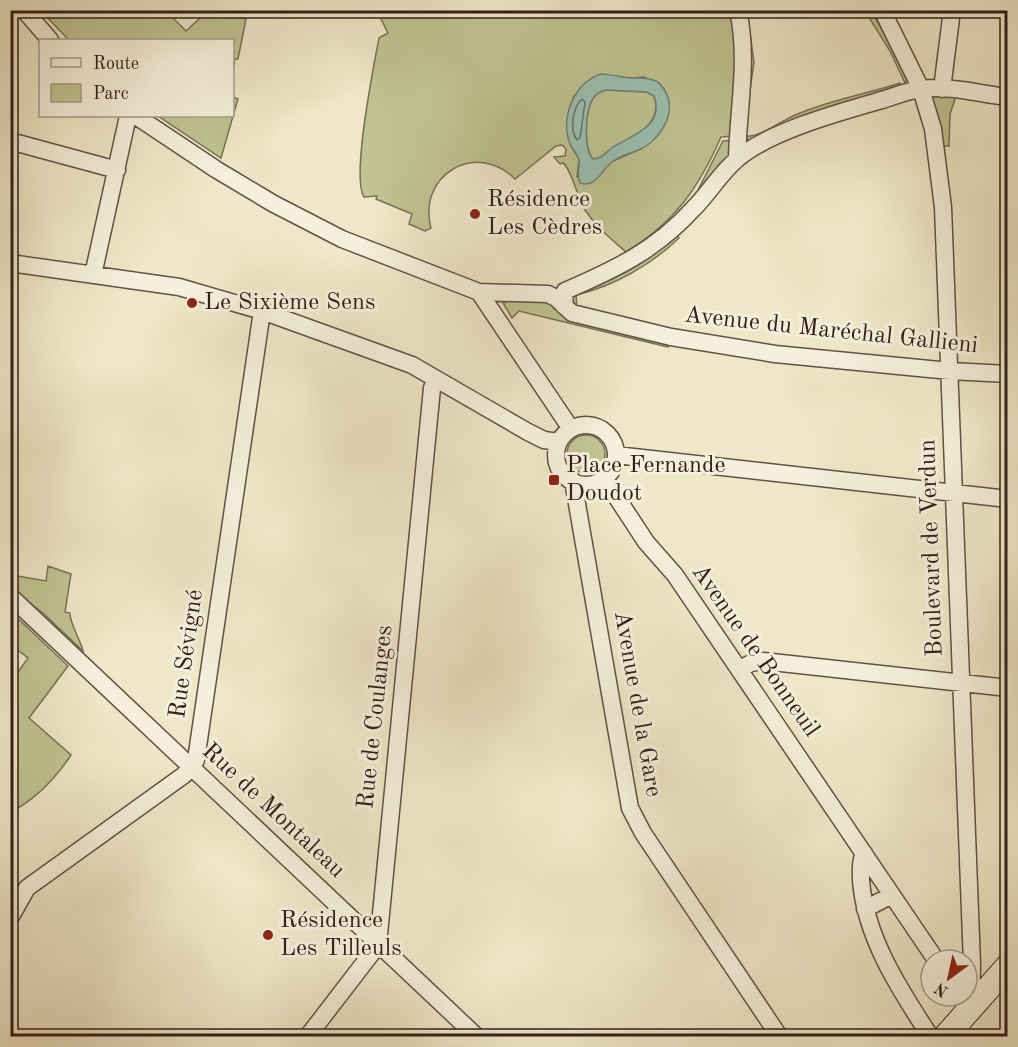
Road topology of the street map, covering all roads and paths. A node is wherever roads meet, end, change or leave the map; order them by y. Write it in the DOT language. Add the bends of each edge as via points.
graph roads {
  1 [pos="24,10"];
  2 [pos="738,10"];
  3 [pos="882,10"];
  4 [pos="952,10"];
  5 [pos="49,39"];
  6 [pos="921,89"];
  7 [pos="942,89"];
  8 [pos="1008,97"];
  9 [pos="128,117"];
  10 [pos="138,117"];
  11 [pos="10,141"];
  12 [pos="737,159"];
  13 [pos="117,170"];
  14 [pos="10,263"];
  15 [pos="93,275"];
  16 [pos="479,292"];
  17 [pos="564,306"];
  18 [pos="262,311"];
  19 [pos="950,371"];
  20 [pos="1008,374"];
  21 [pos="436,379"];
  22 [pos="571,429"];
  23 [pos="559,442"];
  24 [pos="616,455"];
  25 [pos="604,478"];
  26 [pos="573,481"];
  27 [pos="954,493"];
  28 [pos="1008,499"];
  29 [pos="10,596"];
  30 [pos="740,669"];
  31 [pos="960,682"];
  32 [pos="1008,688"];
  33 [pos="191,767"];
  34 [pos="864,853"];
  35 [pos="892,895"];
  36 [pos="865,909"];
  37 [pos="10,918"];
  38 [pos="378,945"];
  39 [pos="928,948"];
  40 [pos="1008,966"];
  41 [pos="960,1021"];
  42 [pos="927,1032"];
  43 [pos="308,1036"];
  44 [pos="476,1036"];
  45 [pos="779,1036"];
  1 -- 5 [label="street"];
  2 -- 12 [label="street" via="744,60"];
  3 -- 6 [label="street, Boulevard de Verdun"];
  4 -- 7 [label="street"];
  6 -- 7 [label="street"];
  6 -- 12 [label="street" via="826,116 769,140"];
  6 -- 19 [label="street, Boulevard de Verdun" via="933,129 943,207"];
  7 -- 8 [label="street"];
  9 -- 13 [label="street"];
  10 -- 16 [label="street, Avenue du Maréchal Gallieni" via="217,170 342,239"];
  11 -- 13 [label="street"];
  12 -- 17 [label="street" via="655,245 610,272 565,291"];
  13 -- 15 [label="street"];
  14 -- 15 [label="street"];
  15 -- 18 [label="street" via="179,287"];
  16 -- 17 [label="street, Avenue du Maréchal Gallieni" via="548,294"];
  16 -- 22 [label="street"];
  17 -- 19 [label="street, Avenue du Maréchal Gallieni" via="572,313 671,337 775,354"];
  18 -- 21 [label="street" via="392,356"];
  18 -- 33 [label="street, Rue Sévigné" via="196,760"];
  19 -- 20 [label="street, Avenue du Maréchal Gallieni"];
  19 -- 27 [label="street, Boulevard de Verdun"];
  21 -- 23 [label="street" via="536,436"];
  21 -- 38 [label="street, Rue de Coulanges" via="432,388"];
  22 -- 23 [label="street"];
  22 -- 24 [label="street" via="597,427 611,438"];
  23 -- 26 [label="street" via="556,451 560,469"];
  24 -- 25 [label="street"];
  24 -- 27 [label="street"];
  25 -- 26 [label="street" via="589,484"];
  25 -- 30 [label="street, Avenue de Bonneuil"];
  26 -- 45 [label="street, Avenue de la Gare" via="630,808"];
  27 -- 28 [label="street"];
  27 -- 31 [label="street, Boulevard de Verdun"];
  29 -- 33 [label="street, Rue de Montaleau"];
  30 -- 31 [label="street" via="764,662"];
  30 -- 34 [label="street, Avenue de Bonneuil"];
  31 -- 32 [label="street"];
  31 -- 41 [label="street, Boulevard de Verdun" via="972,964"];
  33 -- 37 [label="street" via="27,888"];
  33 -- 38 [label="street, Rue de Montaleau"];
  34 -- 35 [label="street, Avenue de Bonneuil"];
  34 -- 36 [label="street" via="860,864"];
  35 -- 36 [label="street"];
  35 -- 39 [label="street, Avenue de Bonneuil"];
  36 -- 42 [label="street" via="885,961"];
  38 -- 43 [label="street"];
  38 -- 44 [label="street, Rue de Montaleau"];
  40 -- 41 [label="street"];
}
